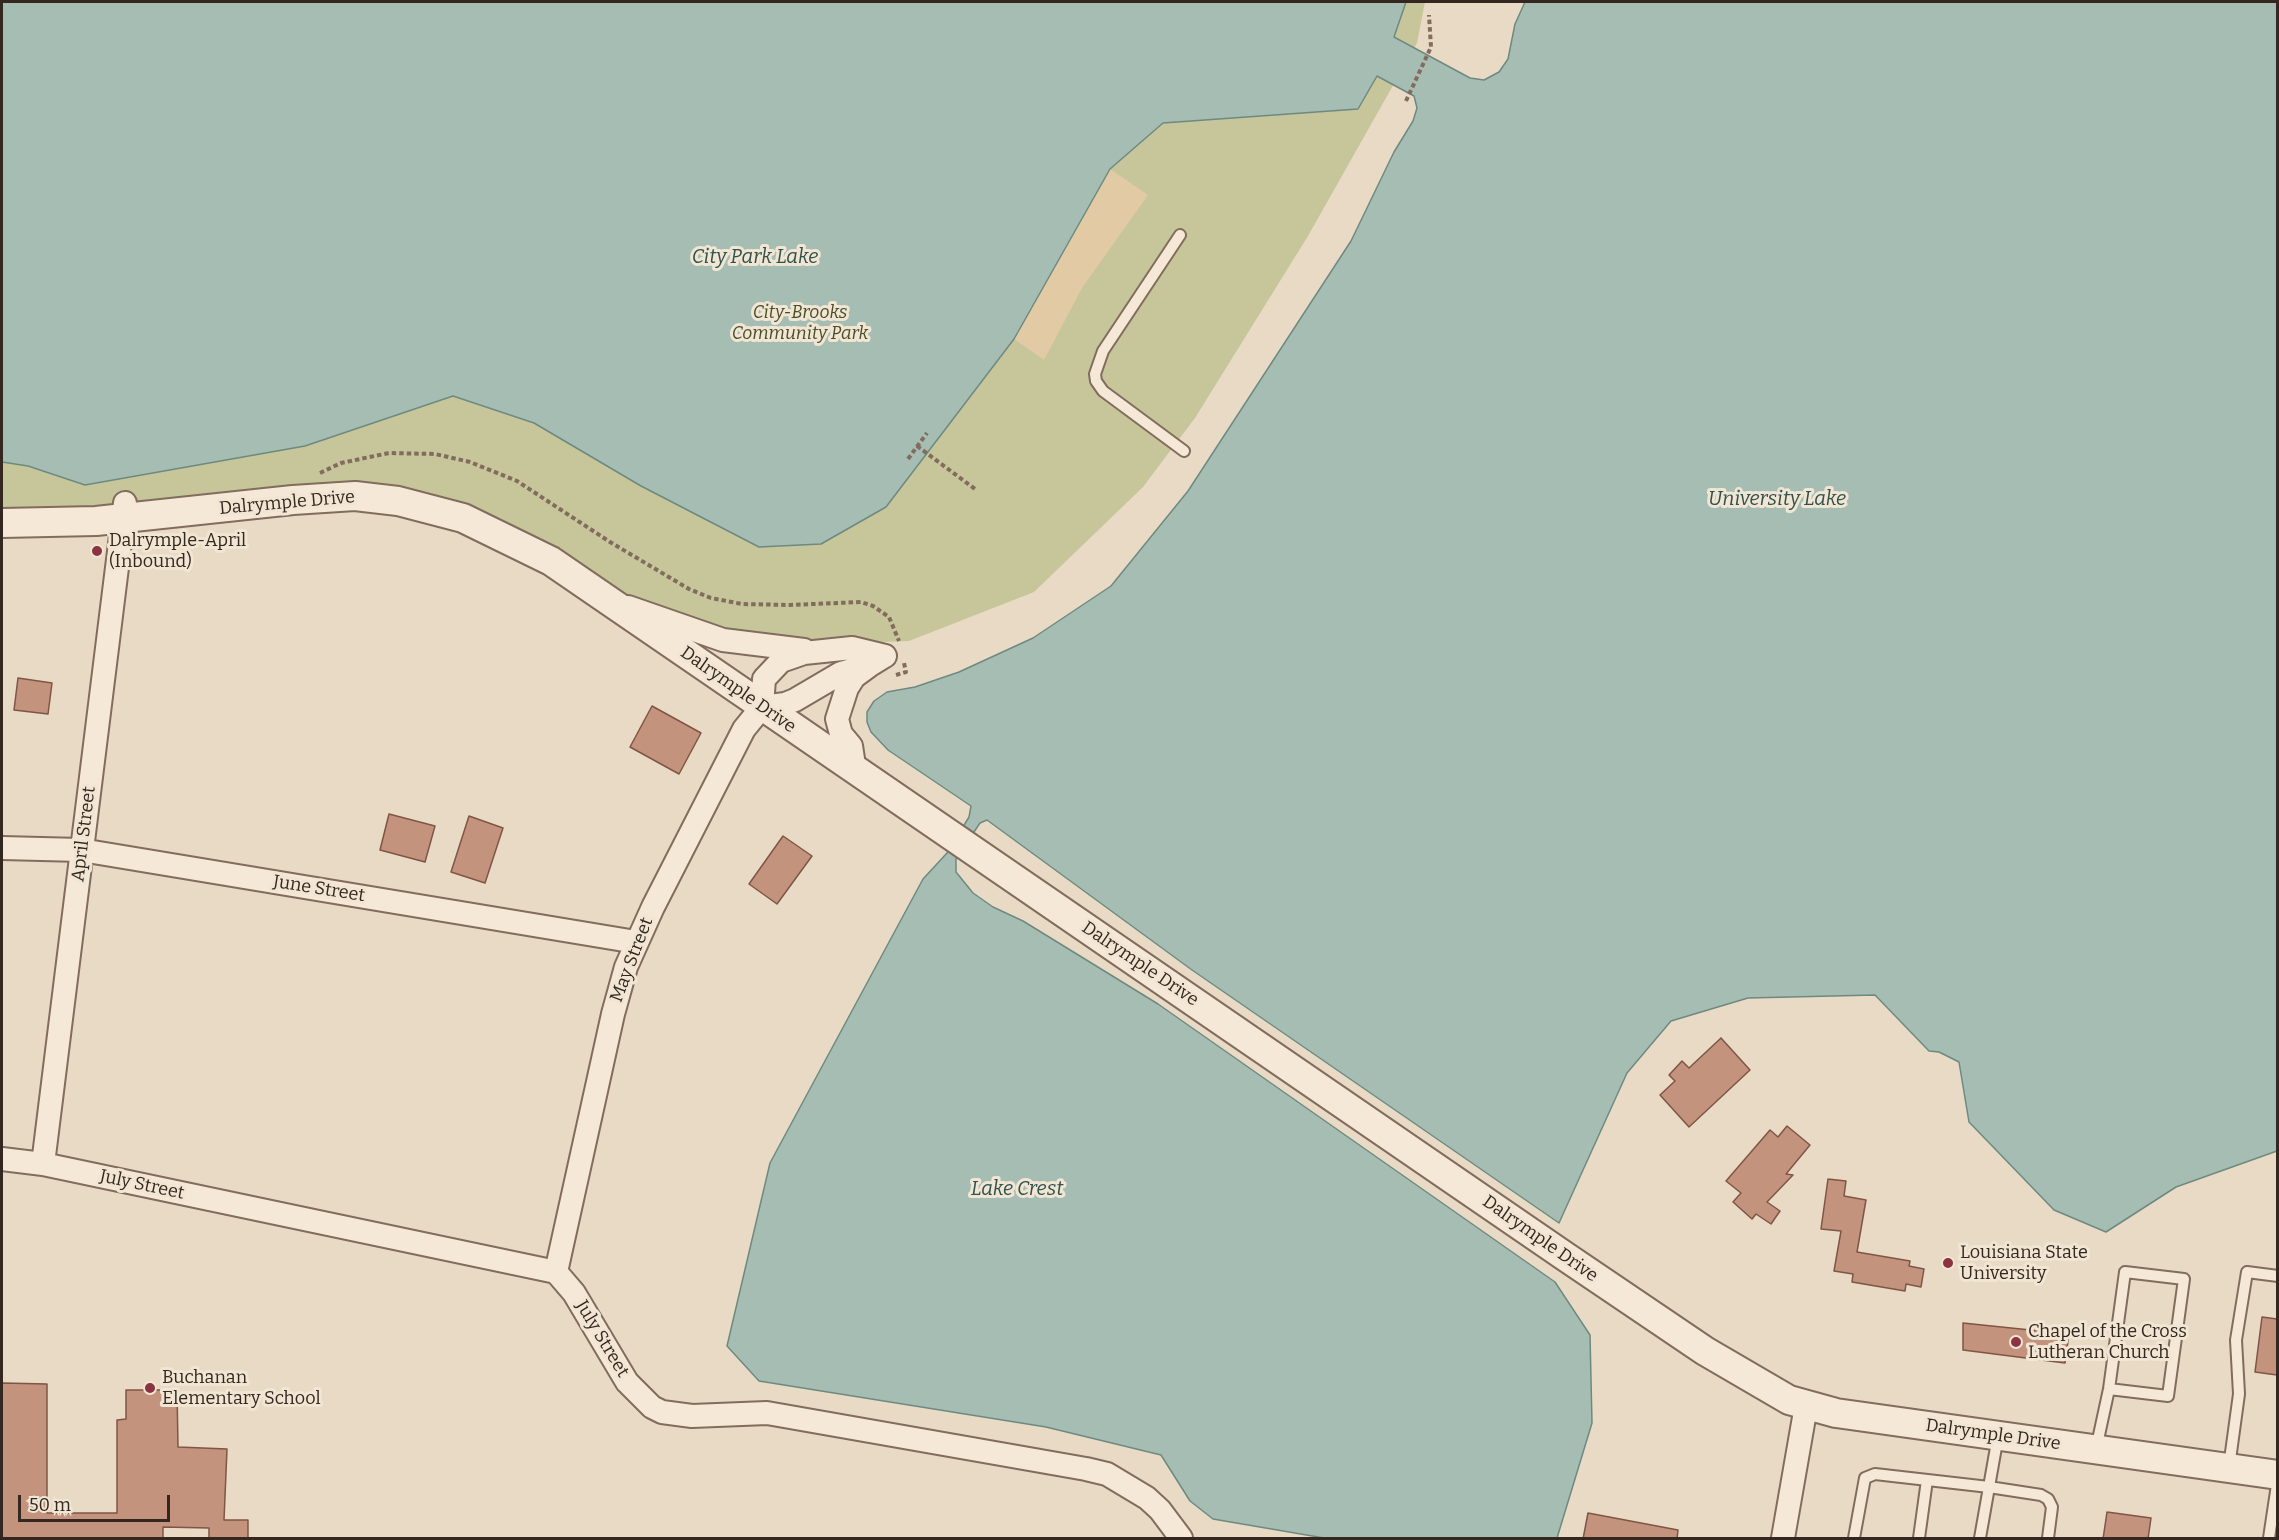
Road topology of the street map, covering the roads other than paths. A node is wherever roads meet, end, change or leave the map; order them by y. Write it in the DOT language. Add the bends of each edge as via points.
graph roads {
  1 [pos="1180,235"];
  2 [pos="1184,451"];
  3 [pos="124,511"];
  4 [pos="2,523"];
  5 [pos="610,601"];
  6 [pos="817,651"];
  7 [pos="879,671"];
  8 [pos="762,706"];
  9 [pos="855,772"];
  10 [pos="2,848"];
  11 [pos="81,850"];
  12 [pos="636,942"];
  13 [pos="2,1160"];
  14 [pos="43,1164"];
  15 [pos="556,1272"];
  16 [pos="2277,1276"];
  17 [pos="2109,1389"];
  18 [pos="1806,1406"];
  19 [pos="1998,1436"];
  20 [pos="2096,1449"];
  21 [pos="2229,1468"];
  22 [pos="2277,1476"];
  23 [pos="1927,1480"];
  24 [pos="1989,1487"];
  25 [pos="1181,1539"];
  26 [pos="1783,1539"];
  27 [pos="1854,1539"];
  28 [pos="1919,1539"];
  29 [pos="1980,1539"];
  30 [pos="2048,1539"];
  31 [pos="2269,1539"];
  1 -- 2 [label="lane" via="1103,351 1095,374 1103,391"];
  3 -- 4 [label="street, Dalrymple Drive"];
  3 -- 5 [label="street, Dalrymple Drive" via="355,496 399,501 463,518 496,532 551,561"];
  3 -- 11 [label="street, April Street"];
  5 -- 6 [label="street" via="723,640 757,647"];
  5 -- 8 [label="street, Dalrymple Drive"];
  6 -- 7 [label="street, May Street" via="852,648 885,656"];
  6 -- 8 [label="street, May Street" via="792,656 770,670 761,688"];
  7 -- 8 [label="street" via="841,673 785,704"];
  7 -- 9 [label="street" via="855,677 847,688 837,719 841,734 851,746"];
  8 -- 9 [label="street, Dalrymple Drive"];
  8 -- 12 [label="street, May Street" via="744,729"];
  9 -- 18 [label="street, Dalrymple Drive" via="1705,1352"];
  10 -- 11 [label="street, June Street"];
  11 -- 12 [label="street, June Street"];
  11 -- 14 [label="street, April Street"];
  12 -- 15 [label="street, May Street" via="613,1014"];
  13 -- 14 [label="street, July Street"];
  14 -- 15 [label="street, July Street"];
  15 -- 25 [label="street, July Street" via="574,1293 627,1382 662,1412 706,1416 757,1412 1107,1474 1147,1498"];
  16 -- 21 [label="lane" via="2247,1272 2236,1340 2239,1394"];
  17 -- 17 [label="lane" via="2125,1272 2184,1279 2168,1396"];
  17 -- 20 [label="lane"];
  18 -- 19 [label="street, Dalrymple Drive"];
  18 -- 26 [label="street"];
  19 -- 20 [label="street, Dalrymple Drive"];
  19 -- 24 [label="lane"];
  20 -- 21 [label="street, Dalrymple Drive"];
  21 -- 22 [label="street, Dalrymple Drive"];
  22 -- 31 [label="lane"];
  23 -- 24 [label="lane"];
  23 -- 27 [label="lane" via="1875,1474 1865,1478"];
  23 -- 28 [label="lane"];
  24 -- 29 [label="lane"];
  24 -- 30 [label="lane" via="2048,1499 2052,1507"];
}
